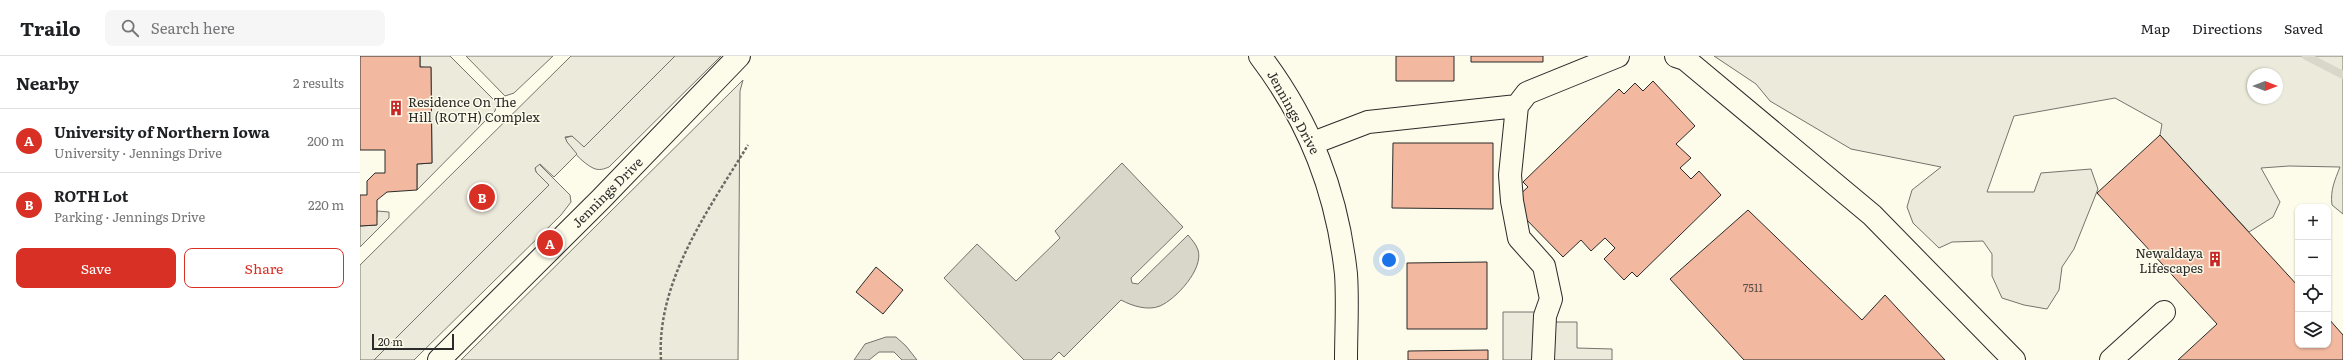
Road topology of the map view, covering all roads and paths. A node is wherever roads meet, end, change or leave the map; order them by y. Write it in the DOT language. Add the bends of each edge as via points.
graph roads {
  1 [pos="740,56"];
  2 [pos="1260,56"];
  3 [pos="1618,56"];
  4 [pos="1676,56"];
  5 [pos="1517,106"];
  6 [pos="1314,143"];
  7 [pos="748,145"];
  8 [pos="2164,312"];
  9 [pos="439,360"];
  10 [pos="661,360"];
  11 [pos="1346,360"];
  12 [pos="1543,360"];
  13 [pos="2014,360"];
  14 [pos="2111,360"];
  1 -- 9 [label="street, Jennings Drive"];
  2 -- 6 [label="street, Jennings Drive"];
  3 -- 5 [label="street" via="1527,93"];
  4 -- 13 [label="street" via="1685,59 1872,215"];
  5 -- 6 [label="street" via="1368,122"];
  5 -- 12 [label="street" via="1510,175 1512,200 1519,238 1544,266 1551,299 1544,316"];
  6 -- 11 [label="street, Jennings Drive" via="1336,213 1346,276"];
  7 -- 10 [label="path" via="679,266 664,318 660,340"];
  8 -- 14 [label="street"];
}
